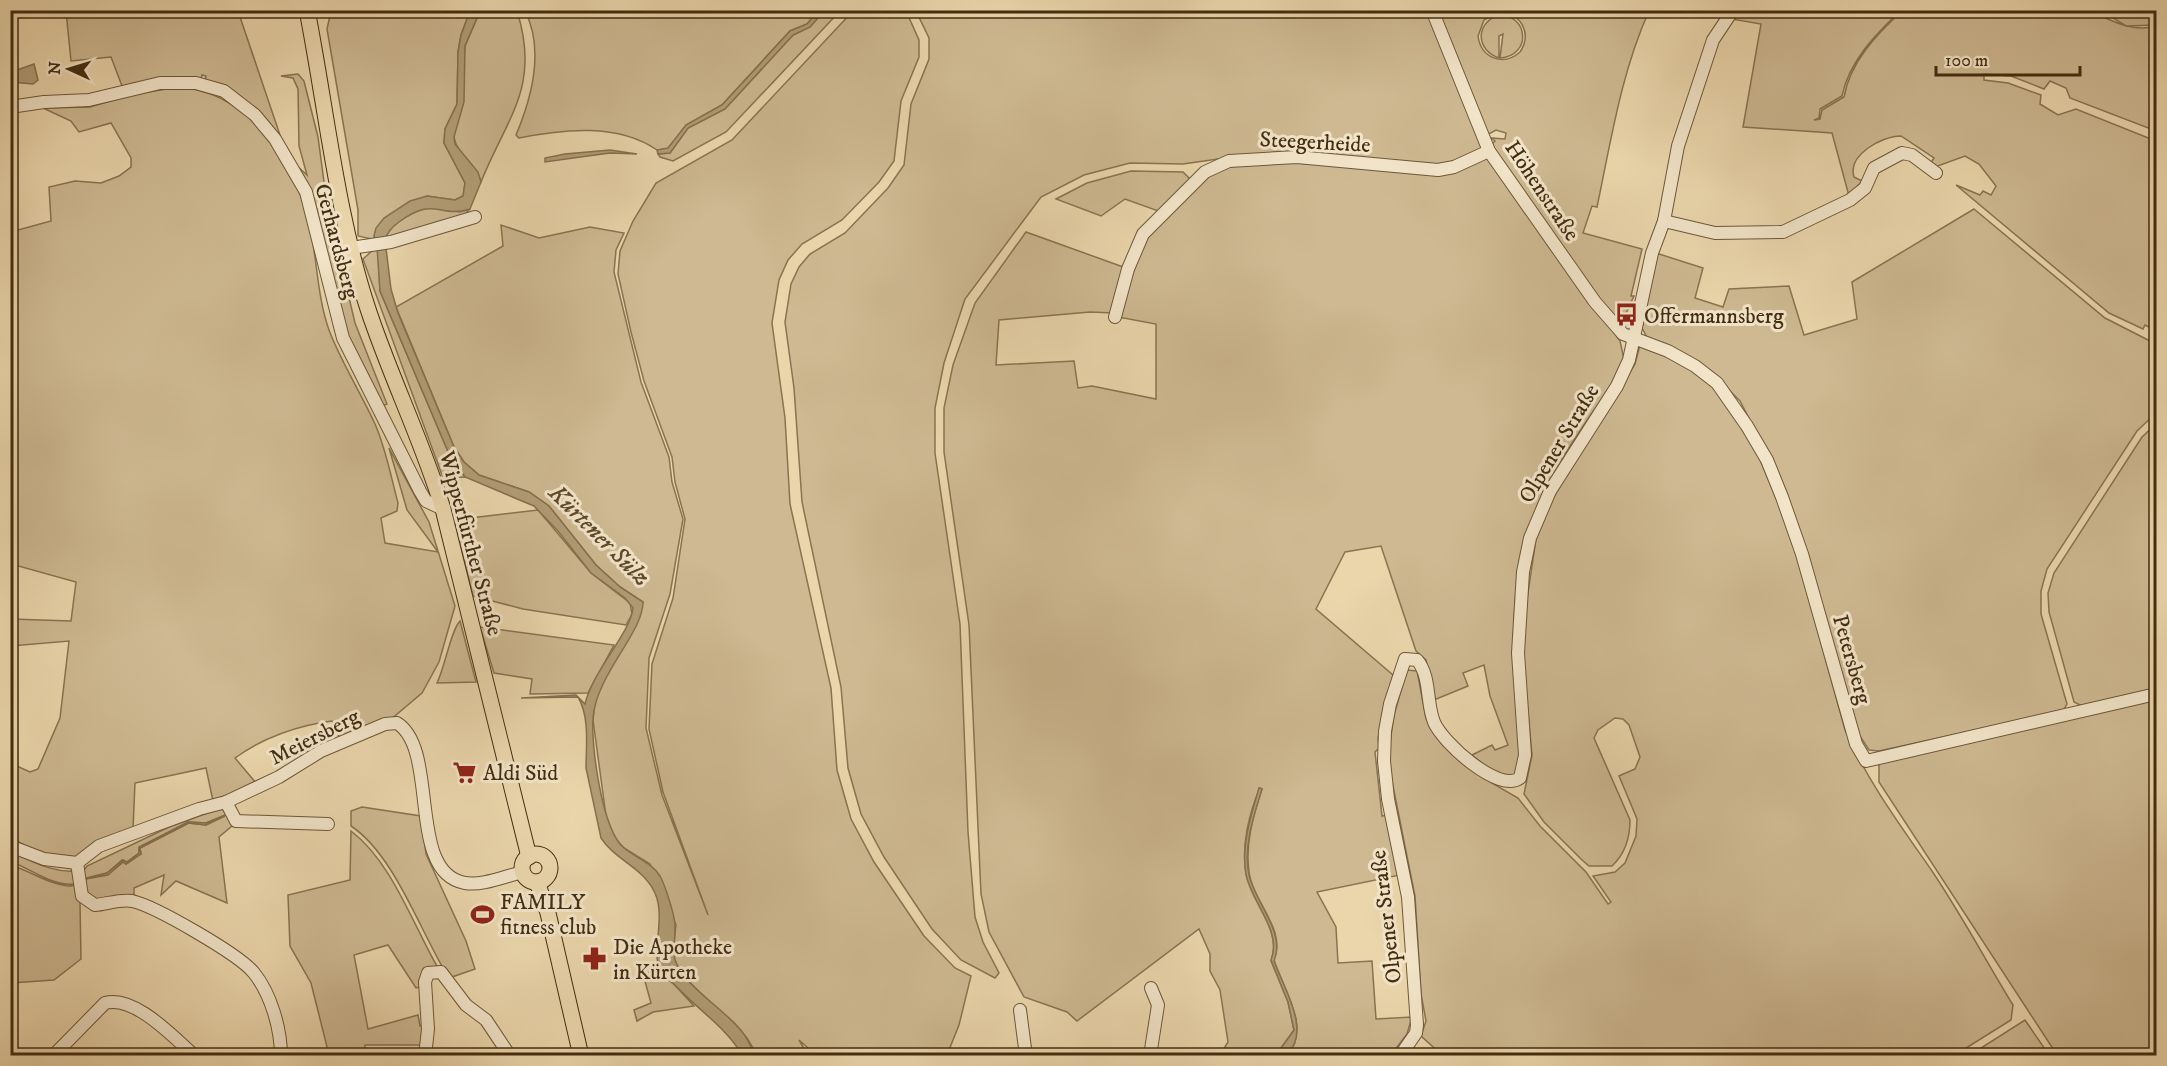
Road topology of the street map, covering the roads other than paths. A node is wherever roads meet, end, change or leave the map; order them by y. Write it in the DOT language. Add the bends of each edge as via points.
graph roads {
  1 [pos="307,10"];
  2 [pos="1432,10"];
  3 [pos="1733,10"];
  4 [pos="10,108"];
  5 [pos="1489,151"];
  6 [pos="1936,172"];
  7 [pos="475,217"];
  8 [pos="1664,221"];
  9 [pos="351,248"];
  10 [pos="1115,317"];
  11 [pos="1635,339"];
  12 [pos="442,509"];
  13 [pos="2157,694"];
  14 [pos="226,802"];
  15 [pos="328,824"];
  16 [pos="10,846"];
  17 [pos="529,857"];
  18 [pos="77,863"];
  19 [pos="523,872"];
  20 [pos="537,882"];
  21 [pos="1151,988"];
  22 [pos="1020,1010"];
  23 [pos="52,1056"];
  24 [pos="195,1056"];
  25 [pos="281,1056"];
  26 [pos="425,1056"];
  27 [pos="510,1056"];
  28 [pos="580,1056"];
  29 [pos="1026,1056"];
  30 [pos="1150,1056"];
  31 [pos="1400,1056"];
  1 -- 9 [label="main road, Wipperfürther Straße"];
  2 -- 5 [label="street, Höhenstraße"];
  3 -- 8 [label="street" via="1713,40 1699,76 1678,146"];
  4 -- 12 [label="street, Gerhardsberg" via="89,100 160,83 196,83 224,92 255,115 275,139 306,192 343,338 420,491 426,501"];
  5 -- 10 [label="street, Steegerheide" via="1438,170 1297,157 1217,164 1143,234"];
  5 -- 11 [label="street, Höhenstraße" via="1614,326"];
  6 -- 8 [label="street" via="1912,155 1902,153 1874,168 1864,188 1850,200 1783,232 1715,233"];
  7 -- 9 [label="street" via="391,242"];
  8 -- 11 [label="street" via="1649,264"];
  9 -- 12 [label="main road, Wipperfürther Straße" via="368,309 429,462"];
  11 -- 13 [label="street, Petersberg" via="1686,361 1717,383 1767,460 1802,554 1856,744 1866,761"];
  11 -- 31 [label="street, Olpener Straße" via="1623,374 1550,491 1530,538 1523,572 1518,652 1524,765 1520,778 1515,782 1496,779 1447,741 1433,721 1420,663 1412,657 1402,664 1390,704 1384,753 1388,799 1408,897 1417,1025"];
  12 -- 17 [label="main road, Wipperfürther Straße"];
  14 -- 15 [label="street" via="236,821"];
  14 -- 18 [label="street, Meiersberg" via="99,846"];
  14 -- 19 [label="street, Meiersberg" via="279,777 321,751 385,724 397,723 416,746 423,811 445,873 473,884"];
  16 -- 18 [label="street" via="44,859"];
  17 -- 19 [label="main road"];
  17 -- 20 [label="main road" via="539,855 549,865 548,876"];
  18 -- 25 [label="street" via="82,896 95,905 130,901 158,911 248,967 267,997"];
  19 -- 20 [label="main road" via="527,879"];
  20 -- 28 [label="main road" via="548,913"];
  21 -- 30 [label="street" via="1158,1005"];
  22 -- 29 [label="street"];
  23 -- 24 [label="street" via="105,1003 114,1000 134,1006"];
  26 -- 27 [label="street" via="425,982 428,973 434,971 441,972 466,1005 486,1020"];
}
